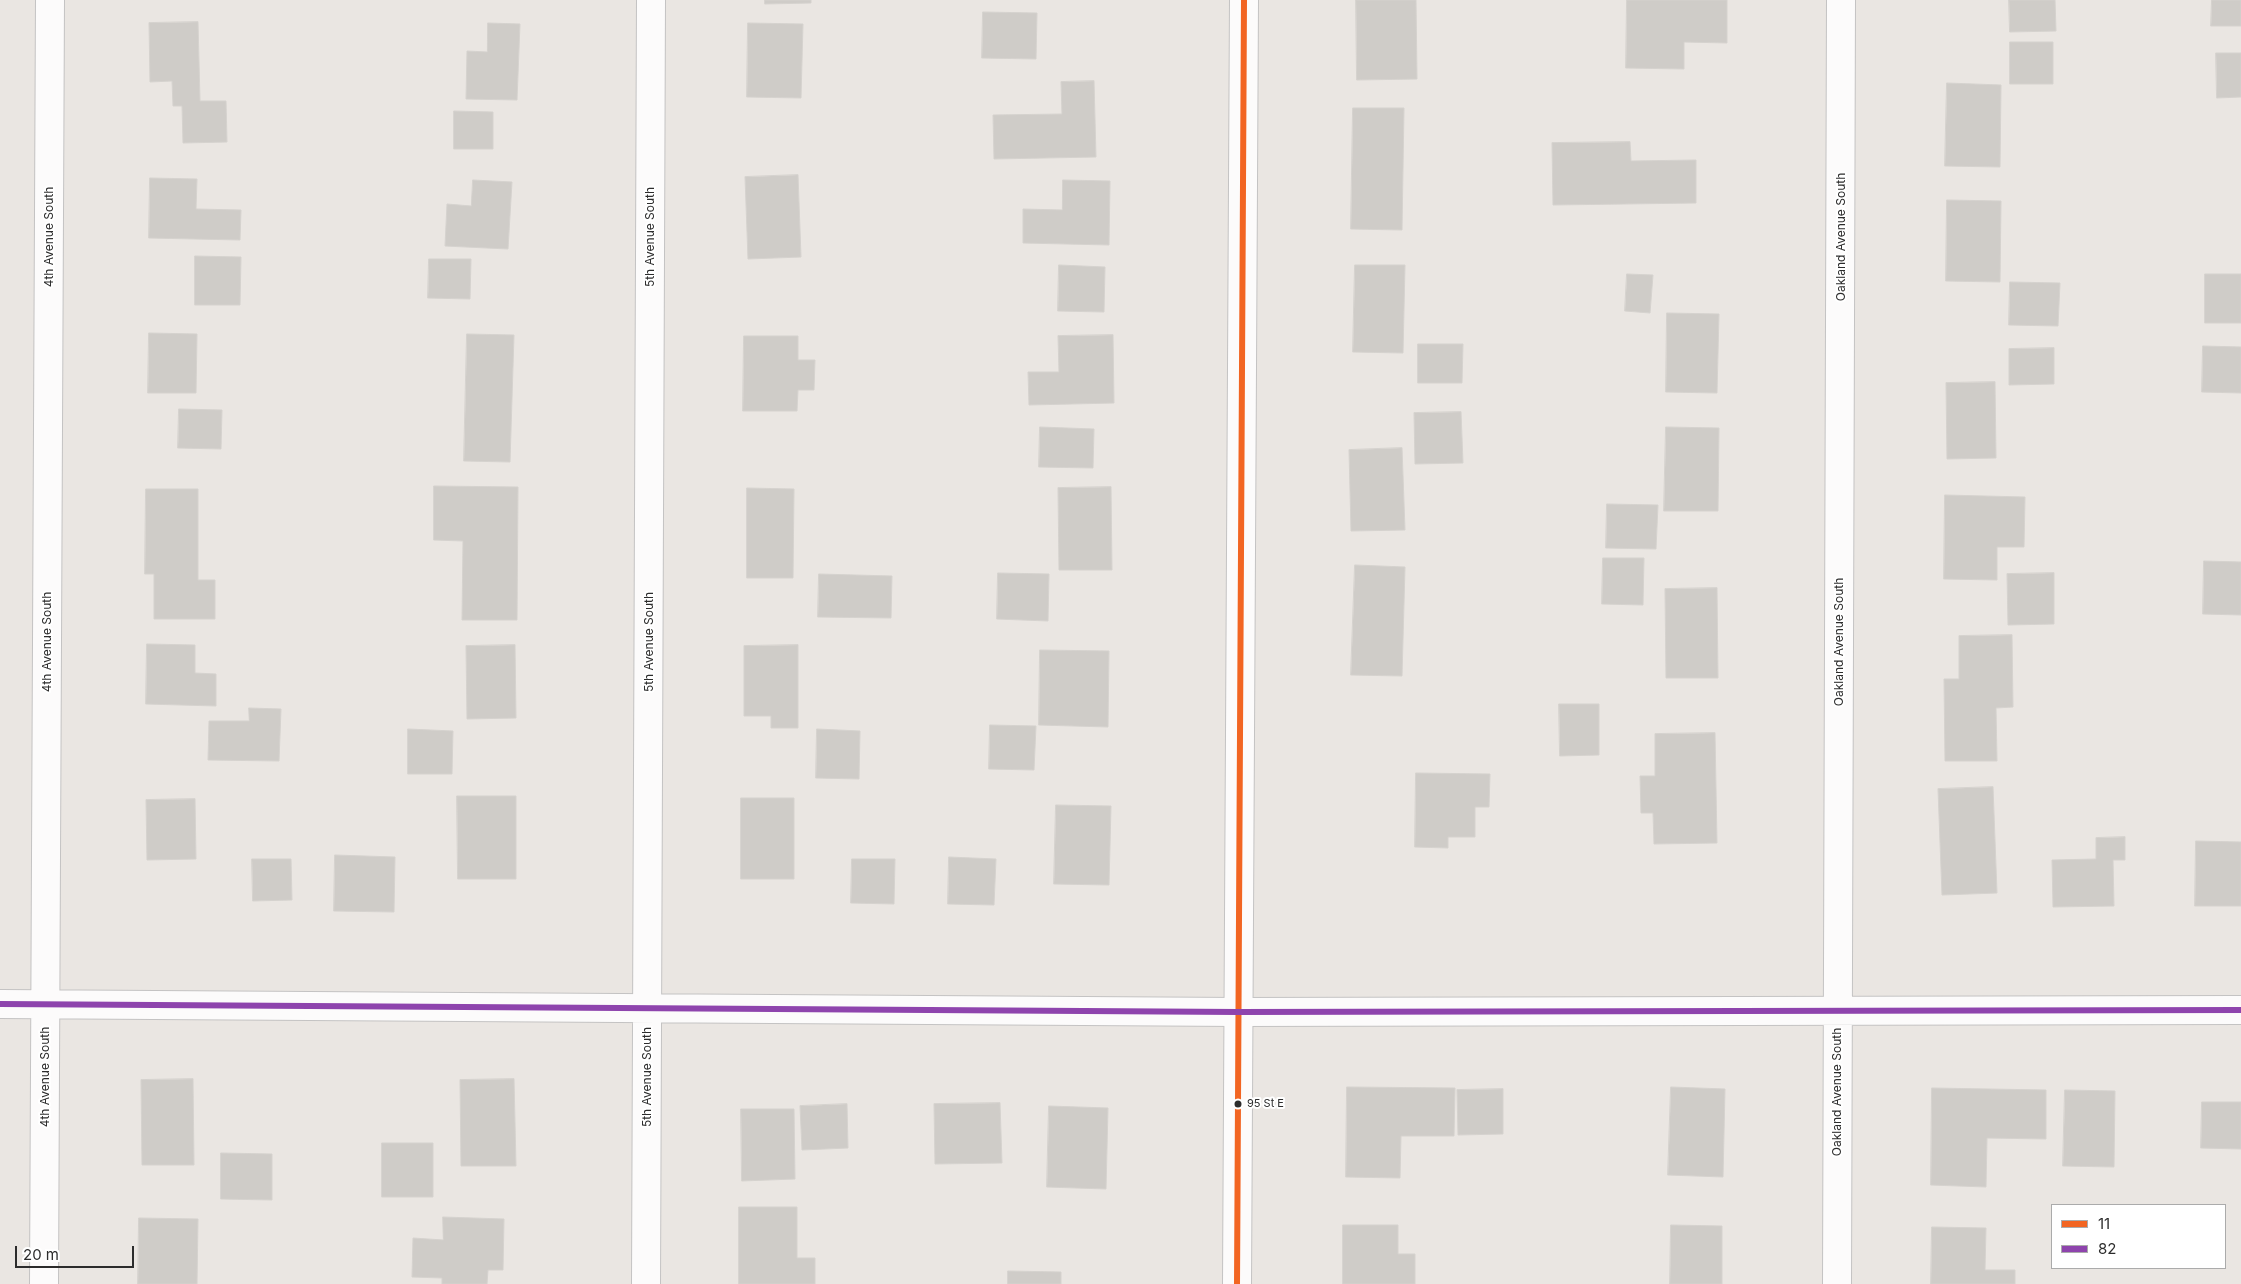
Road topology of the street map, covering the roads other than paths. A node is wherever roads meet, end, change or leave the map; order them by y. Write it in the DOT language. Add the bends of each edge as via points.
graph roads {
  1 [pos="50,0"];
  2 [pos="651,0"];
  3 [pos="1244,0"];
  4 [pos="1842,0"];
  5 [pos="0,1004"];
  6 [pos="45,1004"];
  7 [pos="648,1006"];
  8 [pos="1838,1010"];
  9 [pos="2241,1010"];
  10 [pos="1238,1012"];
  11 [pos="44,1284"];
  12 [pos="646,1284"];
  13 [pos="1237,1284"];
  14 [pos="1836,1284"];
  1 -- 6 [label="street, 4th Avenue South"];
  2 -- 7 [label="street, 5th Avenue South"];
  3 -- 10 [label="street"];
  4 -- 8 [label="street, Oakland Avenue South"];
  5 -- 6 [label="street"];
  6 -- 7 [label="street"];
  6 -- 11 [label="street, 4th Avenue South"];
  7 -- 10 [label="street"];
  7 -- 12 [label="street, 5th Avenue South"];
  8 -- 9 [label="street"];
  8 -- 10 [label="street"];
  8 -- 14 [label="street, Oakland Avenue South"];
  10 -- 13 [label="street"];
}
